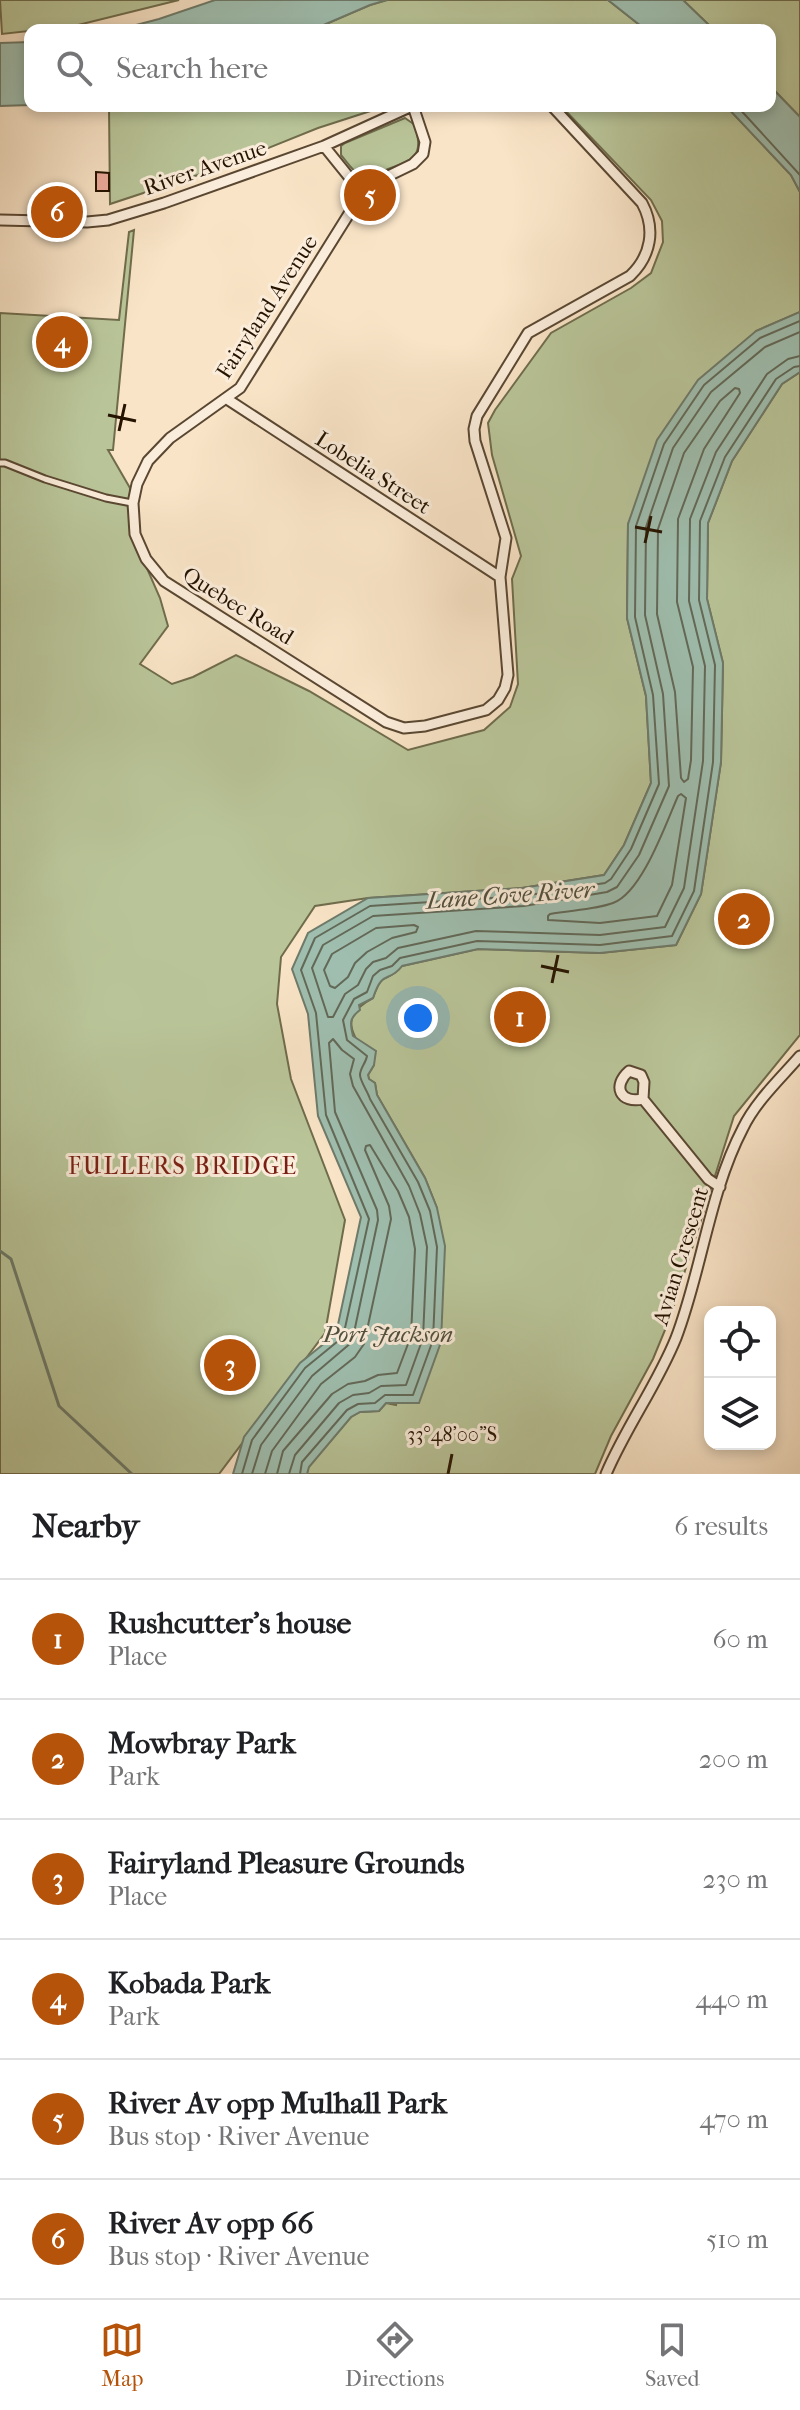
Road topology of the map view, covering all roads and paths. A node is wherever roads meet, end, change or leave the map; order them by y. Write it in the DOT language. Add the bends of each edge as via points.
graph roads {
  1 [pos="400,112"];
  2 [pos="415,112"];
  3 [pos="558,112"];
  4 [pos="324,146"];
  5 [pos="362,193"];
  6 [pos="0,220"];
  7 [pos="227,399"];
  8 [pos="0,463"];
  9 [pos="133,503"];
  10 [pos="500,577"];
  11 [pos="800,1056"];
  12 [pos="643,1099"];
  13 [pos="720,1187"];
  14 [pos="606,1474"];
  1 -- 4 [label="street, River Avenue"];
  2 -- 5 [label="street, River Avenue" via="425,142 423,154"];
  3 -- 10 [label="street" via="642,203 650,239 630,276 528,333 477,416 475,441 506,538"];
  4 -- 5 [label="street"];
  4 -- 6 [label="street, River Avenue" via="108,220"];
  5 -- 7 [label="street, Fairyland Avenue" via="240,388"];
  7 -- 9 [label="street, Fairyland Avenue" via="170,438 148,461"];
  7 -- 10 [label="street, Lobelia Street"];
  8 -- 9 [label="lane"];
  9 -- 10 [label="street, Quebec Road" via="135,534 164,581 386,722 404,728 486,710 503,694 508,675"];
  11 -- 13 [label="street, Avian Crescent" via="745,1124"];
  12 -- 13 [label="street"];
  13 -- 14 [label="street, Avian Crescent" via="676,1337"];
}
